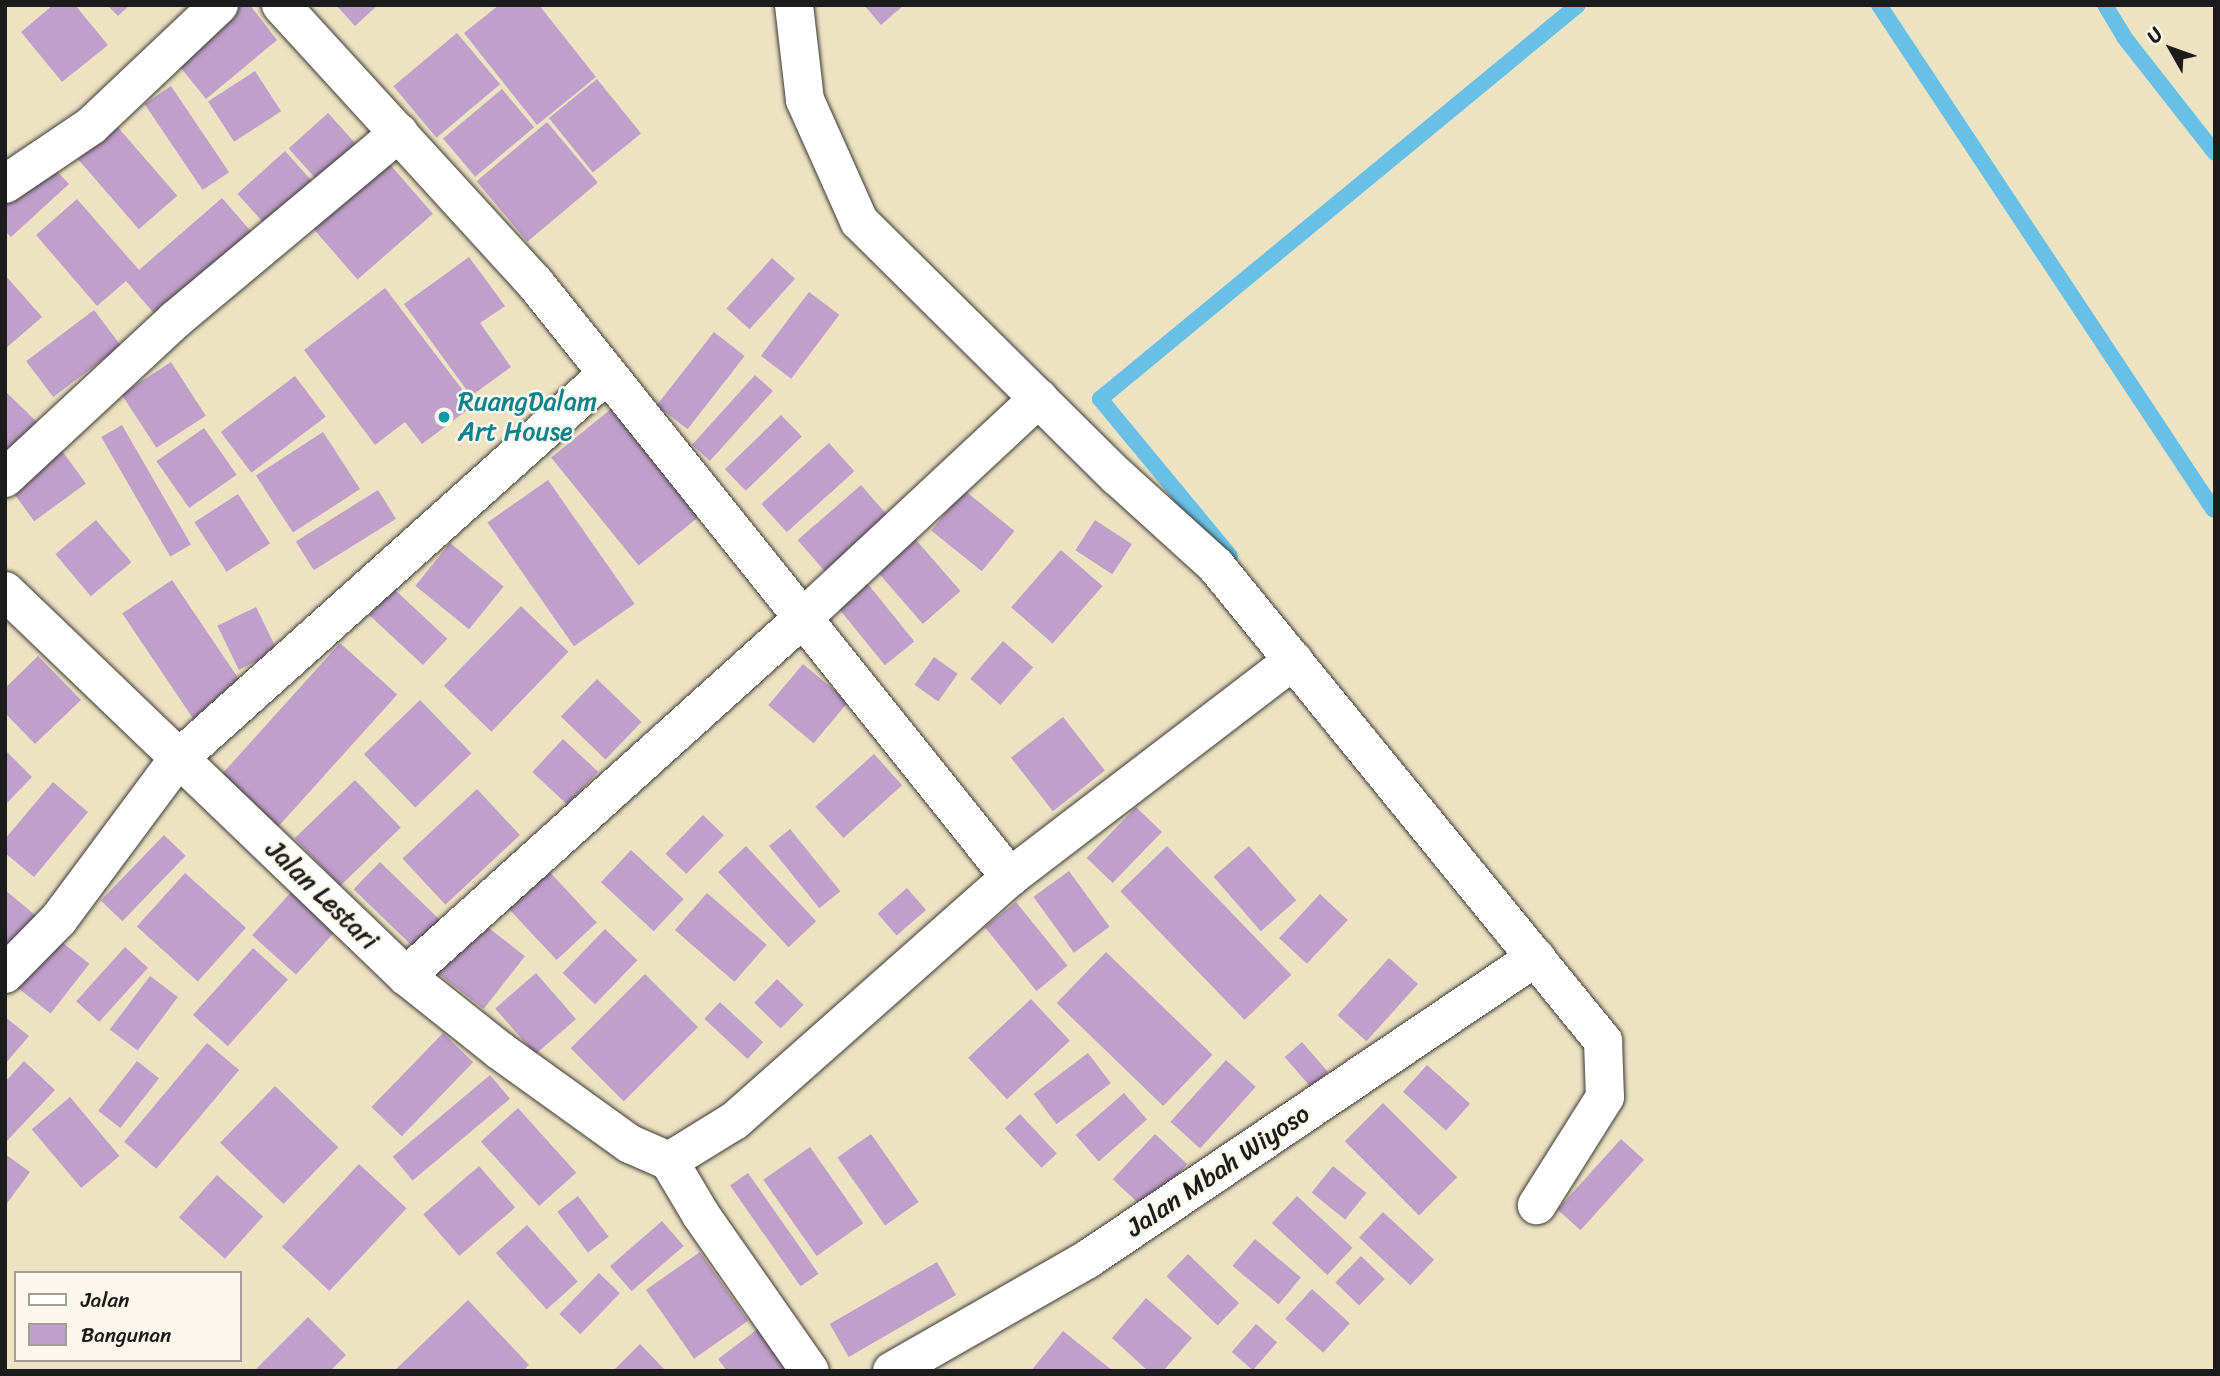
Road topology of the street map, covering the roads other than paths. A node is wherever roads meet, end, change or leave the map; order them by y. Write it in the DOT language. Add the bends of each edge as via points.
graph roads {
  1 [pos="219,5"];
  2 [pos="281,5"];
  3 [pos="794,5"];
  4 [pos="399,133"];
  5 [pos="5,184"];
  6 [pos="607,374"];
  7 [pos="1039,398"];
  8 [pos="5,478"];
  9 [pos="5,591"];
  10 [pos="804,617"];
  11 [pos="1294,660"];
  12 [pos="177,761"];
  13 [pos="1010,877"];
  14 [pos="1536,957"];
  15 [pos="5,974"];
  16 [pos="406,976"];
  17 [pos="669,1161"];
  18 [pos="1537,1205"];
  19 [pos="810,1371"];
  20 [pos="892,1371"];
  1 -- 5 [label="street" via="91,126"];
  2 -- 4 [label="street"];
  3 -- 7 [label="street" via="805,100 859,221"];
  4 -- 6 [label="street" via="535,283"];
  4 -- 8 [label="street" via="175,320"];
  6 -- 10 [label="street"];
  6 -- 12 [label="street"];
  7 -- 10 [label="street"];
  7 -- 11 [label="street" via="1216,566"];
  9 -- 12 [label="street, Jalan Lestari"];
  10 -- 13 [label="street"];
  10 -- 16 [label="street"];
  11 -- 13 [label="street"];
  11 -- 14 [label="street"];
  12 -- 15 [label="street" via="59,919"];
  12 -- 16 [label="street, Jalan Lestari"];
  13 -- 17 [label="street" via="734,1121"];
  14 -- 18 [label="street" via="1603,1041 1605,1097"];
  14 -- 20 [label="street, Jalan Mbah Wiyoso" via="1088,1259"];
  16 -- 17 [label="street, Jalan Lestari" via="630,1144"];
  17 -- 19 [label="street" via="701,1215"];
}
